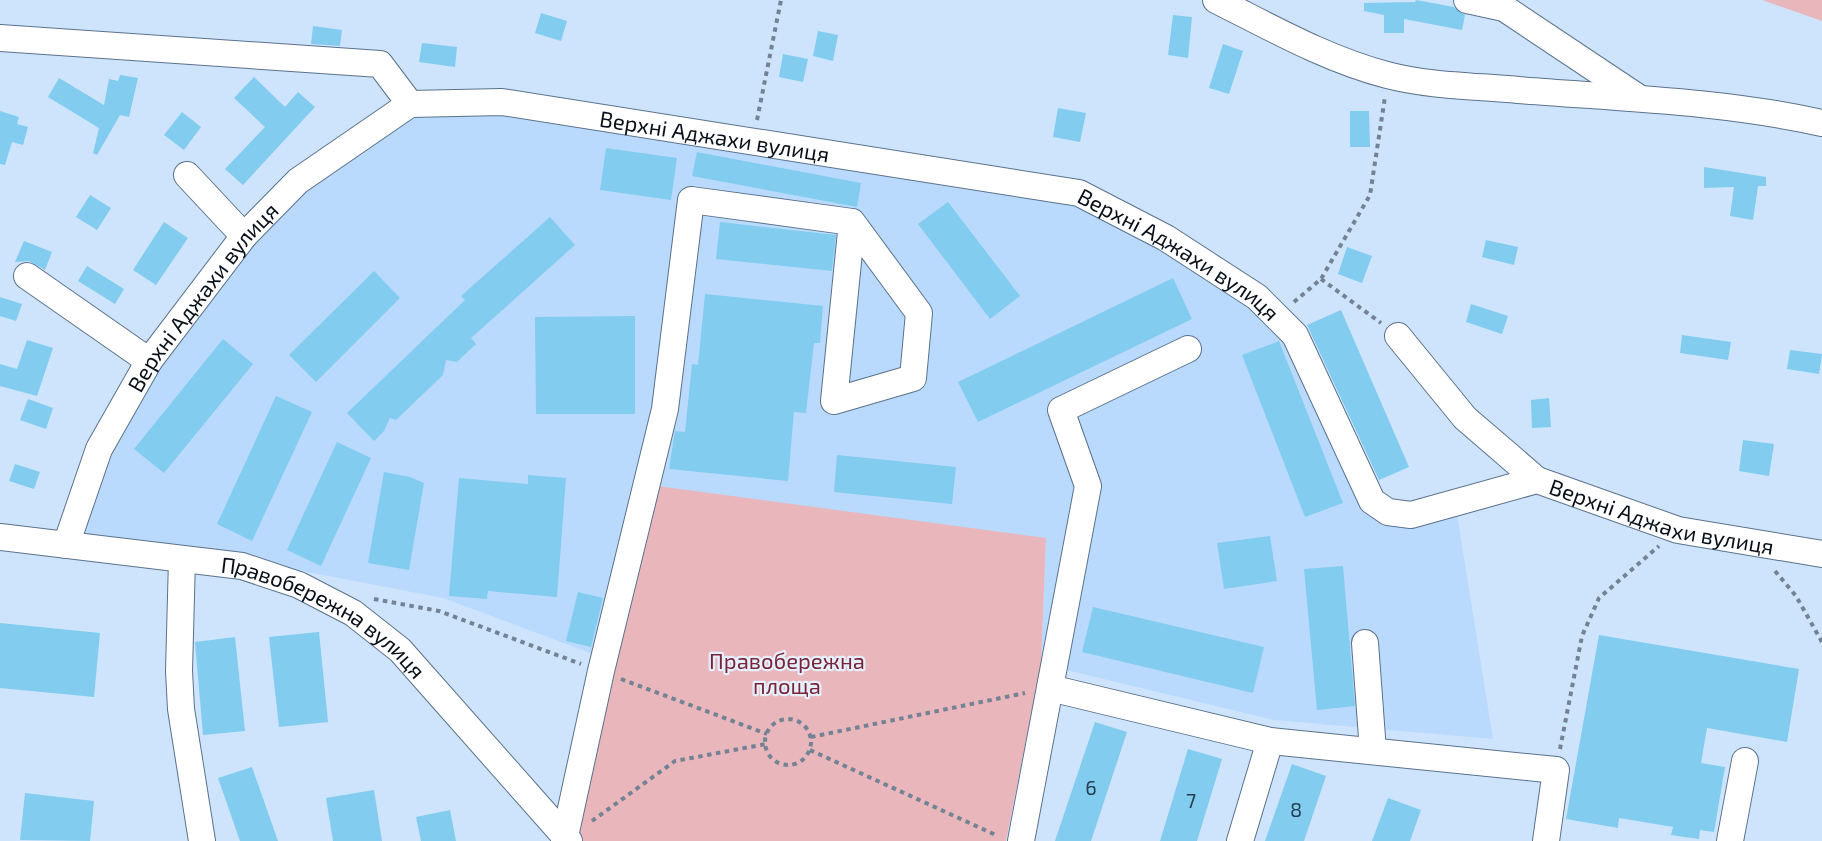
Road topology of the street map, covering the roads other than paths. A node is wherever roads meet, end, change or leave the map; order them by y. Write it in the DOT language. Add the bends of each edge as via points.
graph roads {
  1 [pos="1216,0"];
  2 [pos="1467,0"];
  3 [pos="0,38"];
  4 [pos="1642,100"];
  5 [pos="410,104"];
  6 [pos="1822,123"];
  7 [pos="187,175"];
  8 [pos="852,222"];
  9 [pos="244,236"];
  10 [pos="27,276"];
  11 [pos="1398,336"];
  12 [pos="1188,349"];
  13 [pos="149,361"];
  14 [pos="1537,480"];
  15 [pos="0,537"];
  16 [pos="66,545"];
  17 [pos="1822,554"];
  18 [pos="182,559"];
  19 [pos="1365,642"];
  20 [pos="1050,688"];
  21 [pos="1270,741"];
  22 [pos="1373,751"];
  23 [pos="1744,761"];
  24 [pos="1010,839"];
  25 [pos="567,840"];
  26 [pos="202,841"];
  27 [pos="1240,841"];
  28 [pos="1546,841"];
  29 [pos="1730,841"];
  1 -- 4 [label="street" via="1312,49 1388,75 1454,85"];
  2 -- 4 [label="street" via="1504,8"];
  3 -- 5 [label="street" via="380,64"];
  4 -- 6 [label="street" via="1783,114"];
  5 -- 9 [label="street, Верхні Аджахи вулиця" via="298,181"];
  5 -- 14 [label="street, Верхні Аджахи вулиця" via="502,102 1079,193 1166,238 1278,315 1295,335 1372,501 1388,512 1411,515"];
  7 -- 9 [label="street"];
  8 -- 8 [label="street" via="838,365 834,401 913,378 920,314"];
  8 -- 25 [label="street" via="691,200 665,409 601,671"];
  9 -- 13 [label="street, Верхні Аджахи вулиця"];
  10 -- 13 [label="street"];
  11 -- 14 [label="street" via="1465,418"];
  12 -- 20 [label="street" via="1061,410 1088,486"];
  13 -- 16 [label="street, Верхні Аджахи вулиця" via="99,449"];
  14 -- 17 [label="street, Верхні Аджахи вулиця" via="1678,530"];
  15 -- 16 [label="street, Правобережна вулиця"];
  16 -- 18 [label="street, Правобережна вулиця"];
  18 -- 25 [label="street, Правобережна вулиця" via="242,566 280,578 353,613 400,650"];
  18 -- 26 [label="street" via="181,709"];
  19 -- 22 [label="street"];
  20 -- 21 [label="street"];
  20 -- 24 [label="street"];
  21 -- 22 [label="street"];
  21 -- 27 [label="street"];
  22 -- 28 [label="street" via="1556,770"];
  23 -- 29 [label="street"];
}
